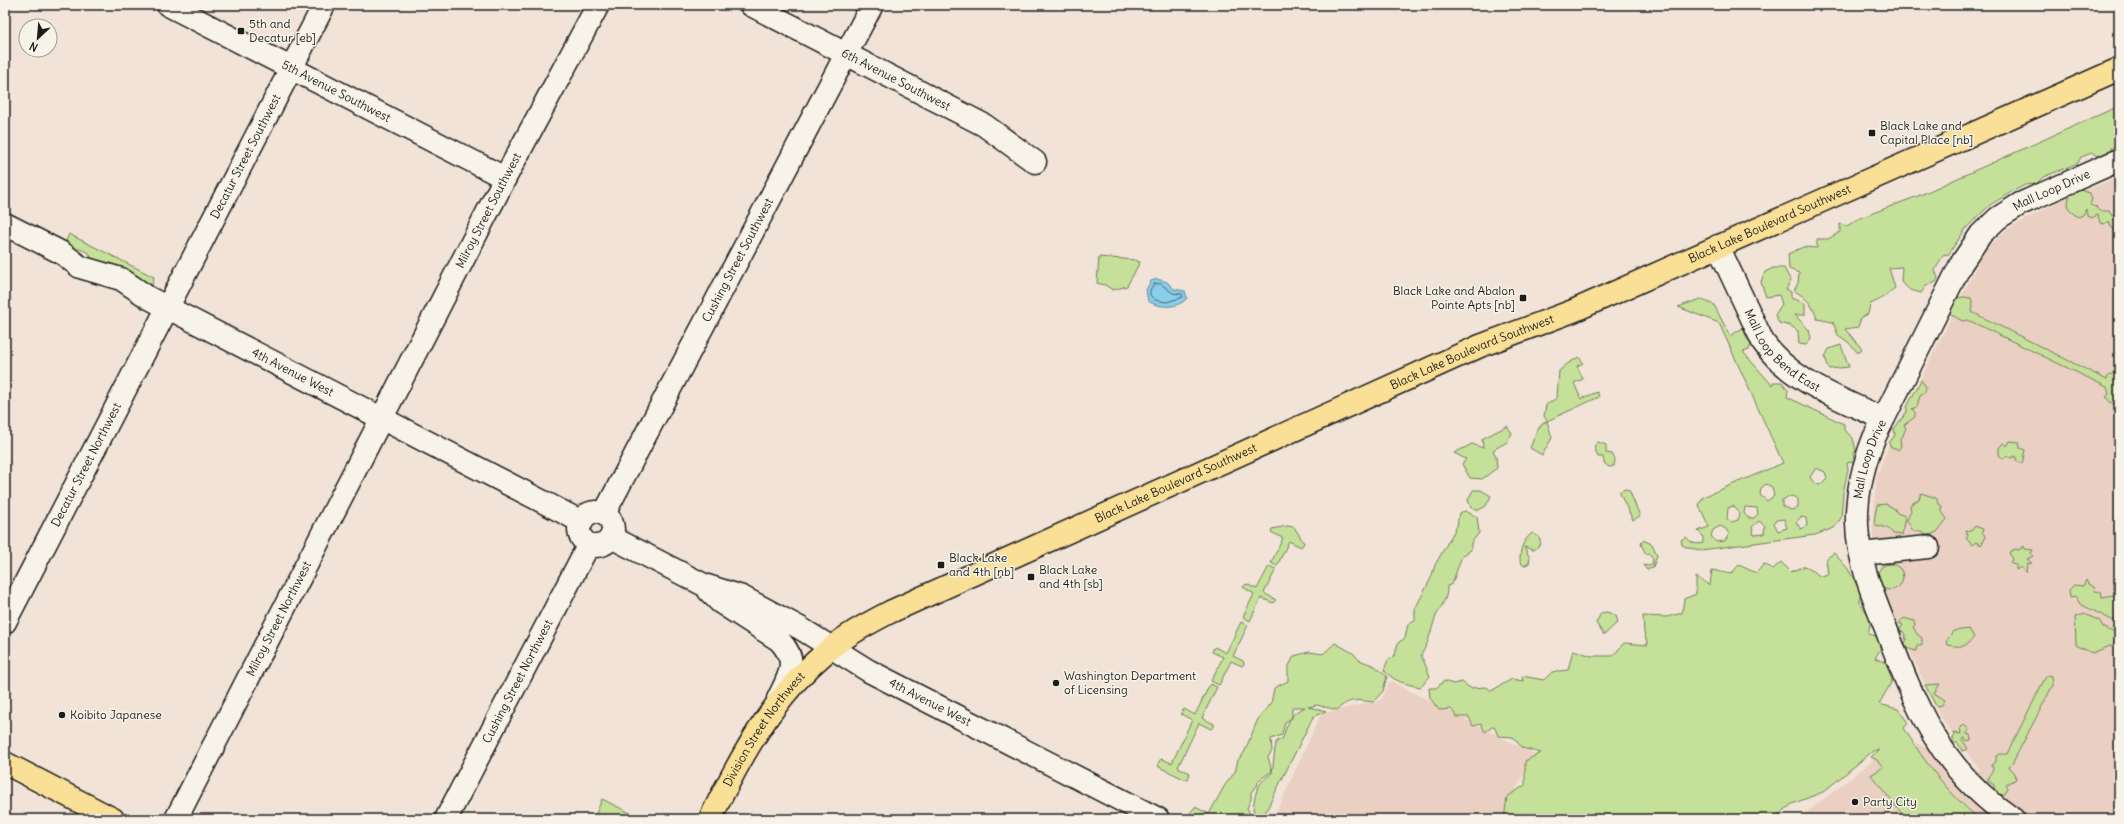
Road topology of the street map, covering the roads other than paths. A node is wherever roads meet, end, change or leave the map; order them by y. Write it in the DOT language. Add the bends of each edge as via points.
graph roads {
  1 [pos="168,5"];
  2 [pos="324,5"];
  3 [pos="598,5"];
  4 [pos="751,5"];
  5 [pos="872,5"];
  6 [pos="847,53"];
  7 [pos="2119,69"];
  8 [pos="291,70"];
  9 [pos="2119,160"];
  10 [pos="1035,162"];
  11 [pos="505,178"];
  12 [pos="5,224"];
  13 [pos="1718,246"];
  14 [pos="168,308"];
  15 [pos="382,418"];
  16 [pos="1883,419"];
  17 [pos="604,514"];
  18 [pos="582,522"];
  19 [pos="611,537"];
  20 [pos="589,544"];
  21 [pos="1928,547"];
  22 [pos="1861,554"];
  23 [pos="704,585"];
  24 [pos="5,622"];
  25 [pos="831,648"];
  26 [pos="772,710"];
  27 [pos="5,763"];
  28 [pos="113,819"];
  29 [pos="176,819"];
  30 [pos="446,819"];
  31 [pos="710,819"];
  32 [pos="1158,819"];
  33 [pos="2013,819"];
  1 -- 8 [label="street, 5th Avenue Southwest"];
  2 -- 8 [label="street, Decatur Street Southwest"];
  3 -- 11 [label="street, Milroy Street Southwest"];
  4 -- 6 [label="street, 6th Avenue Southwest"];
  5 -- 6 [label="street, Cushing Street Southwest"];
  6 -- 10 [label="street, 6th Avenue Southwest" via="984,125"];
  6 -- 17 [label="street, Cushing Street Southwest"];
  7 -- 13 [label="main road, Black Lake Boulevard Southwest"];
  8 -- 11 [label="street, 5th Avenue Southwest"];
  8 -- 14 [label="street, Decatur Street Southwest"];
  9 -- 16 [label="street, Mall Loop Drive" via="2020,204 1998,218 1981,234 1961,264"];
  11 -- 15 [label="street, Milroy Street Southwest"];
  12 -- 14 [label="street, 4th Avenue West" via="62,253 80,267 121,279"];
  13 -- 16 [label="street, Mall Loop Bend East" via="1763,342 1773,356 1798,376"];
  13 -- 25 [label="main road, Black Lake Boulevard Southwest" via="1573,311 1480,346 890,612 856,630"];
  14 -- 15 [label="street, 4th Avenue West"];
  14 -- 24 [label="street, Decatur Street Northwest"];
  15 -- 18 [label="street, 4th Avenue West"];
  15 -- 29 [label="street, Milroy Street Northwest"];
  16 -- 22 [label="street, Mall Loop Drive" via="1866,458 1858,494 1857,524"];
  17 -- 18 [label="street" via="589,514"];
  17 -- 19 [label="street" via="611,522"];
  18 -- 20 [label="street" via="580,532"];
  19 -- 20 [label="street" via="599,546"];
  19 -- 23 [label="street, 4th Avenue West"];
  20 -- 30 [label="street, Cushing Street Northwest"];
  21 -- 22 [label="street"];
  22 -- 33 [label="street, Mall Loop Drive" via="1866,576 1894,649 1914,700 1933,738 1978,791"];
  23 -- 25 [label="street, 4th Avenue West" via="742,598 800,628"];
  23 -- 26 [label="street, 4th Avenue West" via="720,602 779,640 788,652 792,668"];
  25 -- 26 [label="main road, Division Street Northwest" via="807,669"];
  25 -- 32 [label="street, 4th Avenue West"];
  26 -- 31 [label="main road, Division Street Northwest" via="748,746"];
  27 -- 28 [label="main road"];
}
